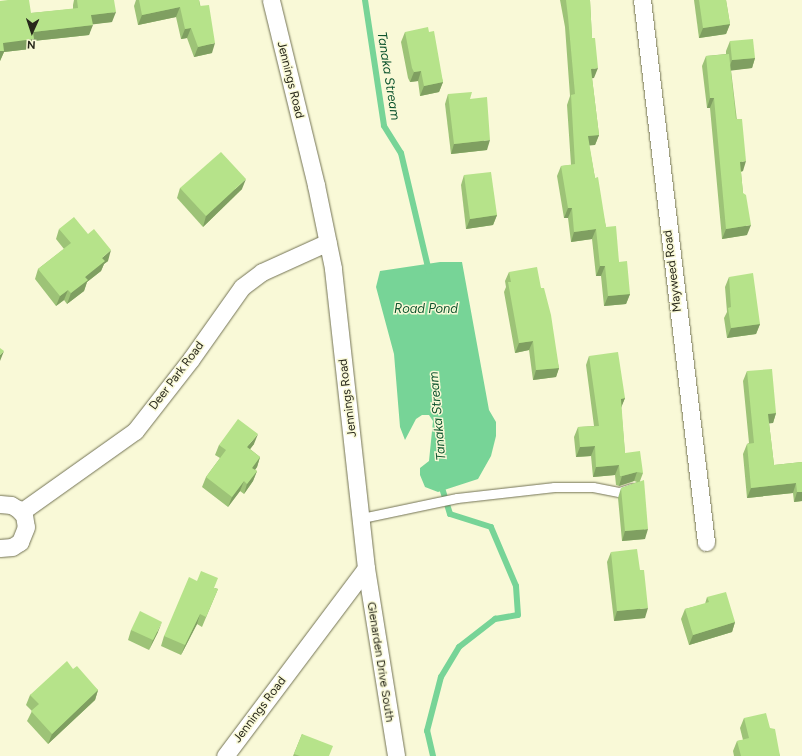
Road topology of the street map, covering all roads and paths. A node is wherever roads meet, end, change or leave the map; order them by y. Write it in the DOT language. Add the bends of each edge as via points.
graph roads {
  1 [pos="271,0"];
  2 [pos="642,0"];
  3 [pos="328,242"];
  4 [pos="635,487"];
  5 [pos="0,504"];
  6 [pos="21,512"];
  7 [pos="362,518"];
  8 [pos="706,542"];
  9 [pos="0,548"];
  10 [pos="366,568"];
  11 [pos="225,756"];
  12 [pos="396,756"];
  1 -- 3 [label="street, Jennings Road"];
  2 -- 8 [label="street, Mayweed Road"];
  3 -- 6 [label="street, Deer Park Road" via="262,272 242,287 191,359 135,431"];
  3 -- 7 [label="street, Jennings Road"];
  4 -- 7 [label="lane" via="619,492 593,487 554,486 455,498"];
  5 -- 6 [label="street" via="11,505"];
  6 -- 9 [label="street" via="26,523 22,539 12,547"];
  7 -- 10 [label="street, Jennings Road"];
  10 -- 11 [label="street, Jennings Road"];
  10 -- 12 [label="street, Glenarden Drive South"];
}
